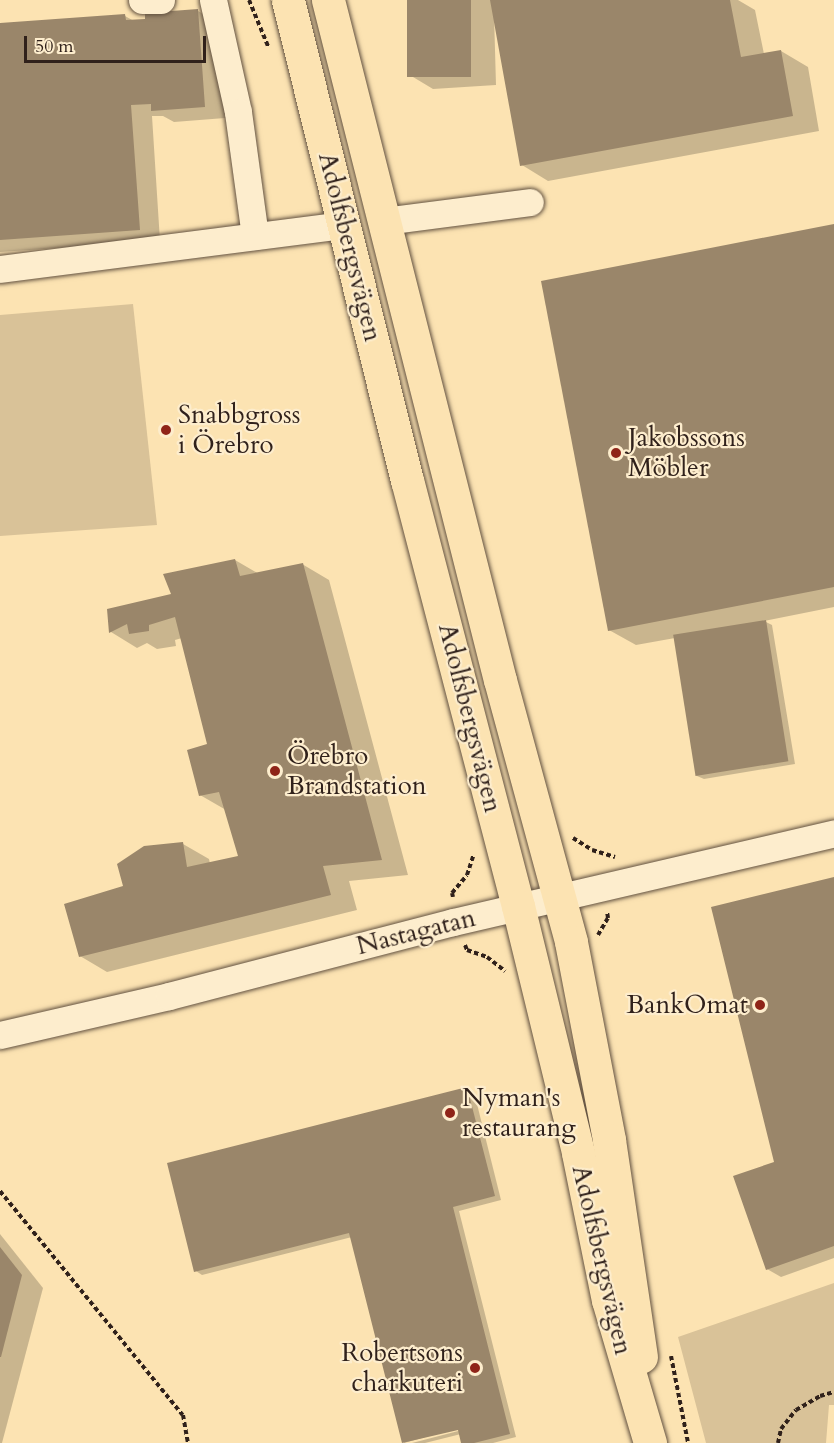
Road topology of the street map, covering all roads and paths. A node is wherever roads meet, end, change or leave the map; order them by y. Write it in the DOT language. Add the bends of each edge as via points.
graph roads {
  1 [pos="142,0"];
  2 [pos="161,0"];
  3 [pos="213,0"];
  4 [pos="288,0"];
  5 [pos="328,0"];
  6 [pos="530,201"];
  7 [pos="384,221"];
  8 [pos="344,225"];
  9 [pos="255,236"];
  10 [pos="0,269"];
  11 [pos="834,833"];
  12 [pos="475,844"];
  13 [pos="558,898"];
  14 [pos="453,899"];
  15 [pos="518,906"];
  16 [pos="465,944"];
  17 [pos="508,975"];
  18 [pos="0,1035"];
  19 [pos="0,1191"];
  20 [pos="834,1392"];
  21 [pos="649,1440"];
  22 [pos="188,1443"];
  23 [pos="778,1443"];
  1 -- 2 [label="street"];
  3 -- 9 [label="street" via="238,112"];
  4 -- 8 [label="main road, Adolfsbergsvägen"];
  5 -- 7 [label="main road, Adolfsbergsvägen"];
  6 -- 7 [label="street"];
  7 -- 8 [label="main road"];
  7 -- 13 [label="main road, Adolfsbergsvägen"];
  8 -- 9 [label="street"];
  8 -- 15 [label="main road, Adolfsbergsvägen"];
  9 -- 10 [label="street"];
  11 -- 13 [label="street, Nastagatan"];
  12 -- 14 [label="path" via="472,864 452,893"];
  13 -- 15 [label="street, Nastagatan"];
  13 -- 21 [label="main road, Adolfsbergsvägen" via="571,942 609,1140 638,1331"];
  15 -- 18 [label="street, Nastagatan"];
  15 -- 21 [label="main road, Adolfsbergsvägen" via="578,1153 608,1300"];
  16 -- 17 [label="path" via="466,950 487,957"];
  19 -- 22 [label="path" via="183,1415"];
  20 -- 23 [label="path" via="796,1410 781,1429"];
}
